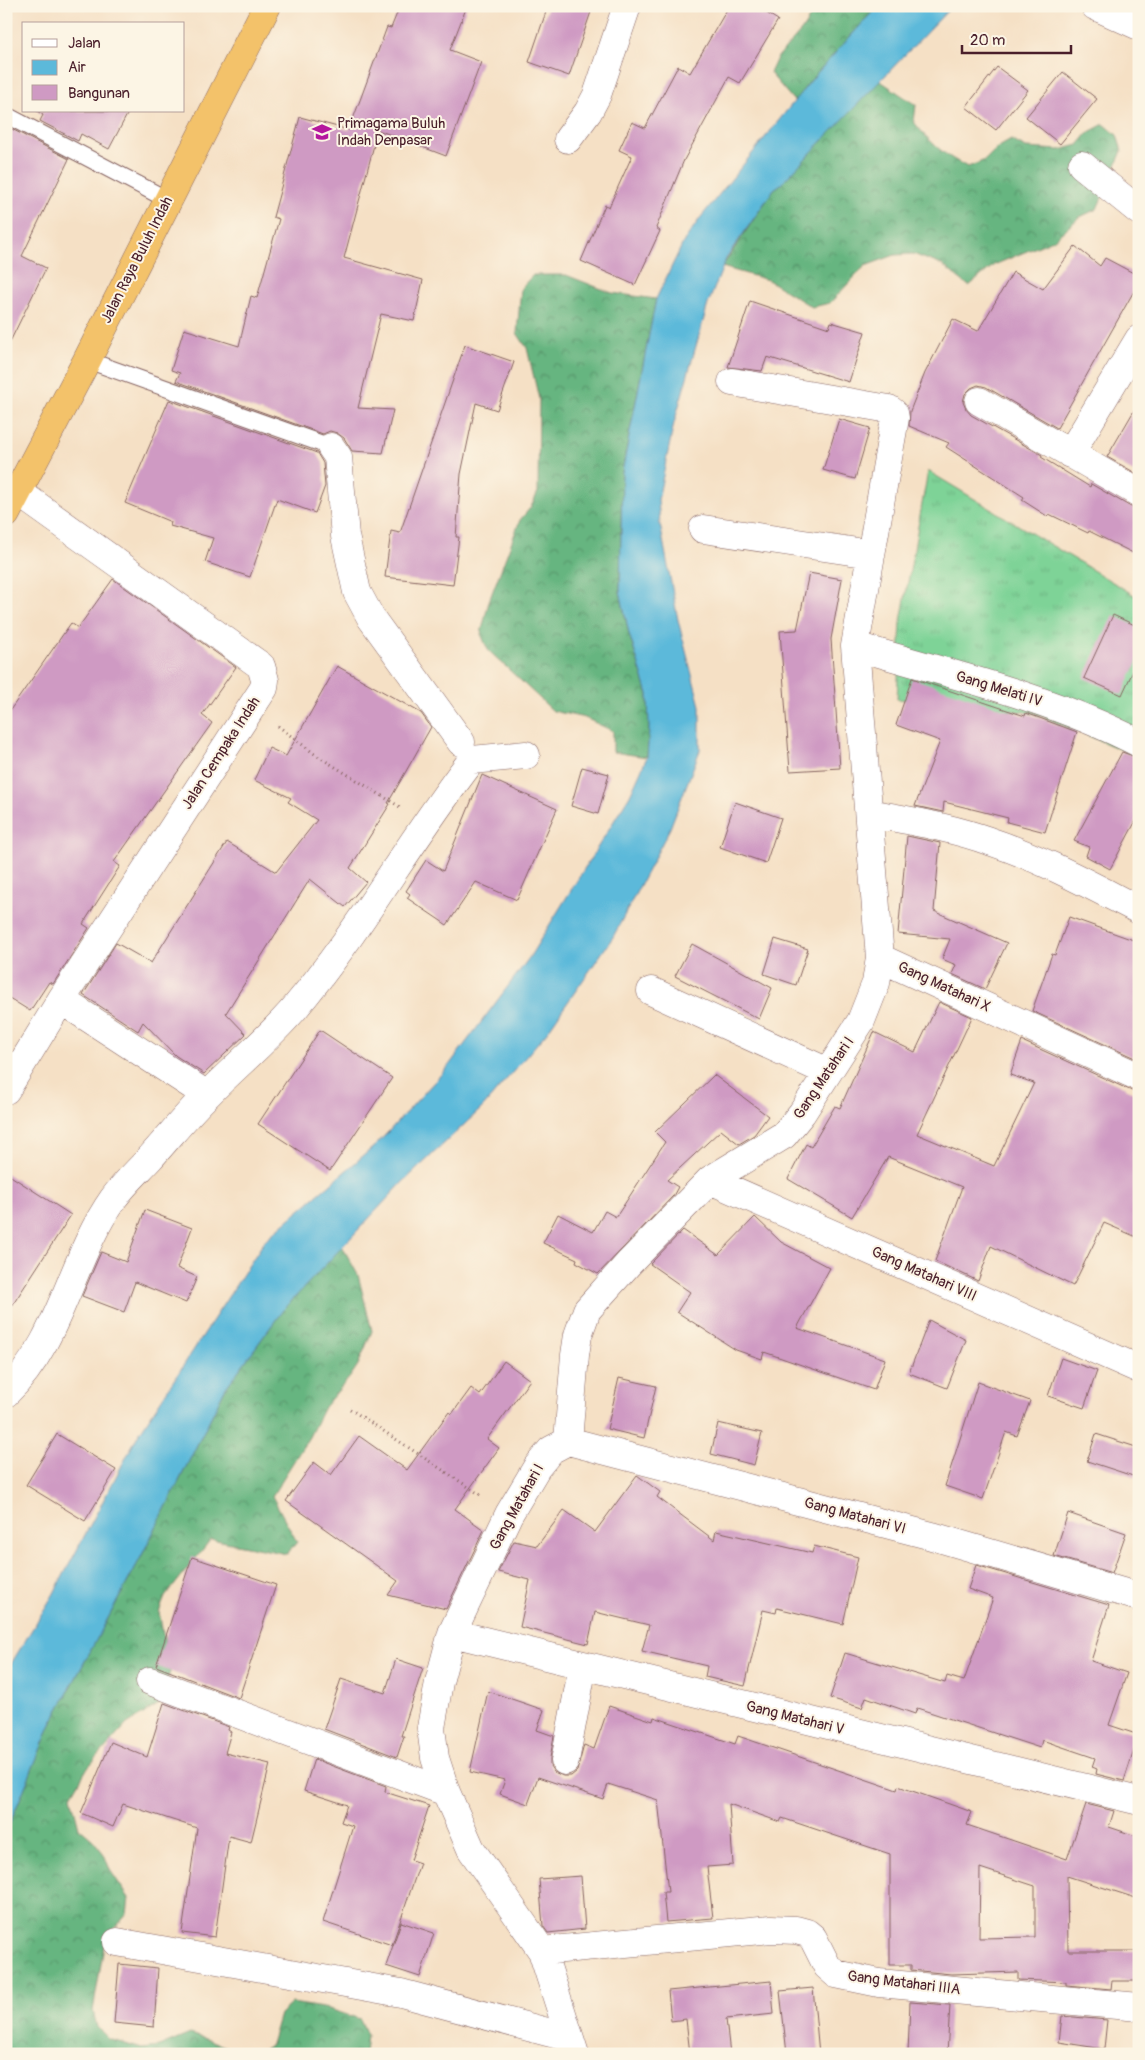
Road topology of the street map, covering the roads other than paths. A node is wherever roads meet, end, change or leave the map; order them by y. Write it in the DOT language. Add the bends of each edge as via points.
graph roads {
  1 [pos="267,6"];
  2 [pos="627,6"];
  3 [pos="1095,6"];
  4 [pos="1139,26"];
  5 [pos="6,115"];
  6 [pos="568,139"];
  7 [pos="1082,165"];
  8 [pos="168,200"];
  9 [pos="1139,211"];
  10 [pos="1139,339"];
  11 [pos="87,360"];
  12 [pos="732,382"];
  13 [pos="979,400"];
  14 [pos="331,447"];
  15 [pos="1070,454"];
  16 [pos="1139,493"];
  17 [pos="12,503"];
  18 [pos="703,529"];
  19 [pos="871,554"];
  20 [pos="855,646"];
  21 [pos="461,742"];
  22 [pos="1139,742"];
  23 [pos="526,755"];
  24 [pos="870,813"];
  25 [pos="1139,910"];
  26 [pos="880,958"];
  27 [pos="651,991"];
  28 [pos="61,1000"];
  29 [pos="828,1072"];
  30 [pos="1139,1077"];
  31 [pos="6,1090"];
  32 [pos="207,1095"];
  33 [pos="710,1180"];
  34 [pos="1139,1369"];
  35 [pos="6,1393"];
  36 [pos="568,1441"];
  37 [pos="1139,1597"];
  38 [pos="452,1634"];
  39 [pos="583,1665"];
  40 [pos="150,1681"];
  41 [pos="565,1761"];
  42 [pos="446,1792"];
  43 [pos="1139,1801"];
  44 [pos="117,1942"];
  45 [pos="542,1951"];
  46 [pos="1139,2007"];
  47 [pos="572,2046"];
  1 -- 8 [label="highway, Jalan Raya Buluh Indah"];
  2 -- 6 [label="street" via="597,95"];
  3 -- 4 [label="street"];
  5 -- 8 [label="lane"];
  7 -- 9 [label="street"];
  8 -- 11 [label="highway, Jalan Raya Buluh Indah"];
  10 -- 15 [label="street"];
  11 -- 14 [label="lane"];
  11 -- 17 [label="highway, Jalan Raya Buluh Indah"];
  12 -- 19 [label="street, Gang Matahari X" via="894,412"];
  13 -- 15 [label="street"];
  14 -- 21 [label="street" via="338,457 345,536 357,592 371,618"];
  15 -- 16 [label="street"];
  17 -- 28 [label="street, Jalan Cempaka Indah" via="261,666 265,680 264,688"];
  18 -- 19 [label="street"];
  19 -- 20 [label="street, Gang Matahari X"];
  20 -- 22 [label="street, Gang Melati IV" via="1062,708"];
  20 -- 24 [label="street, Gang Matahari X"];
  23 -- 32 [label="street" via="472,760 437,806 356,928 293,1010"];
  24 -- 25 [label="street" via="942,827 990,841 1048,864"];
  24 -- 26 [label="street, Gang Matahari X"];
  26 -- 29 [label="street, Gang Matahari I" via="876,983 861,1022"];
  26 -- 30 [label="street, Gang Matahari X"];
  27 -- 29 [label="street"];
  28 -- 31 [label="street, Jalan Cempaka Indah"];
  28 -- 32 [label="street"];
  29 -- 33 [label="street, Gang Matahari I" via="784,1135"];
  32 -- 35 [label="street" via="114,1197 86,1247 43,1345"];
  33 -- 34 [label="street, Gang Matahari VIII"];
  33 -- 36 [label="street, Gang Matahari I" via="587,1310 575,1355"];
  36 -- 37 [label="street, Gang Matahari VI" via="932,1536"];
  36 -- 38 [label="street, Gang Matahari I" via="551,1450 537,1467 509,1514"];
  38 -- 39 [label="street, Gang Matahari V"];
  38 -- 42 [label="street, Gang Matahari I" via="431,1728 435,1758"];
  39 -- 41 [label="street"];
  39 -- 43 [label="street, Gang Matahari V"];
  40 -- 42 [label="street"];
  42 -- 45 [label="street, Gang Matahari I" via="471,1849"];
  44 -- 47 [label="street" via="400,1993"];
  45 -- 46 [label="street, Gang Matahari IIIA" via="771,1929 796,1930 813,1938 827,1966 836,1974 879,1983"];
  45 -- 47 [label="street, Gang Matahari I"];
}
